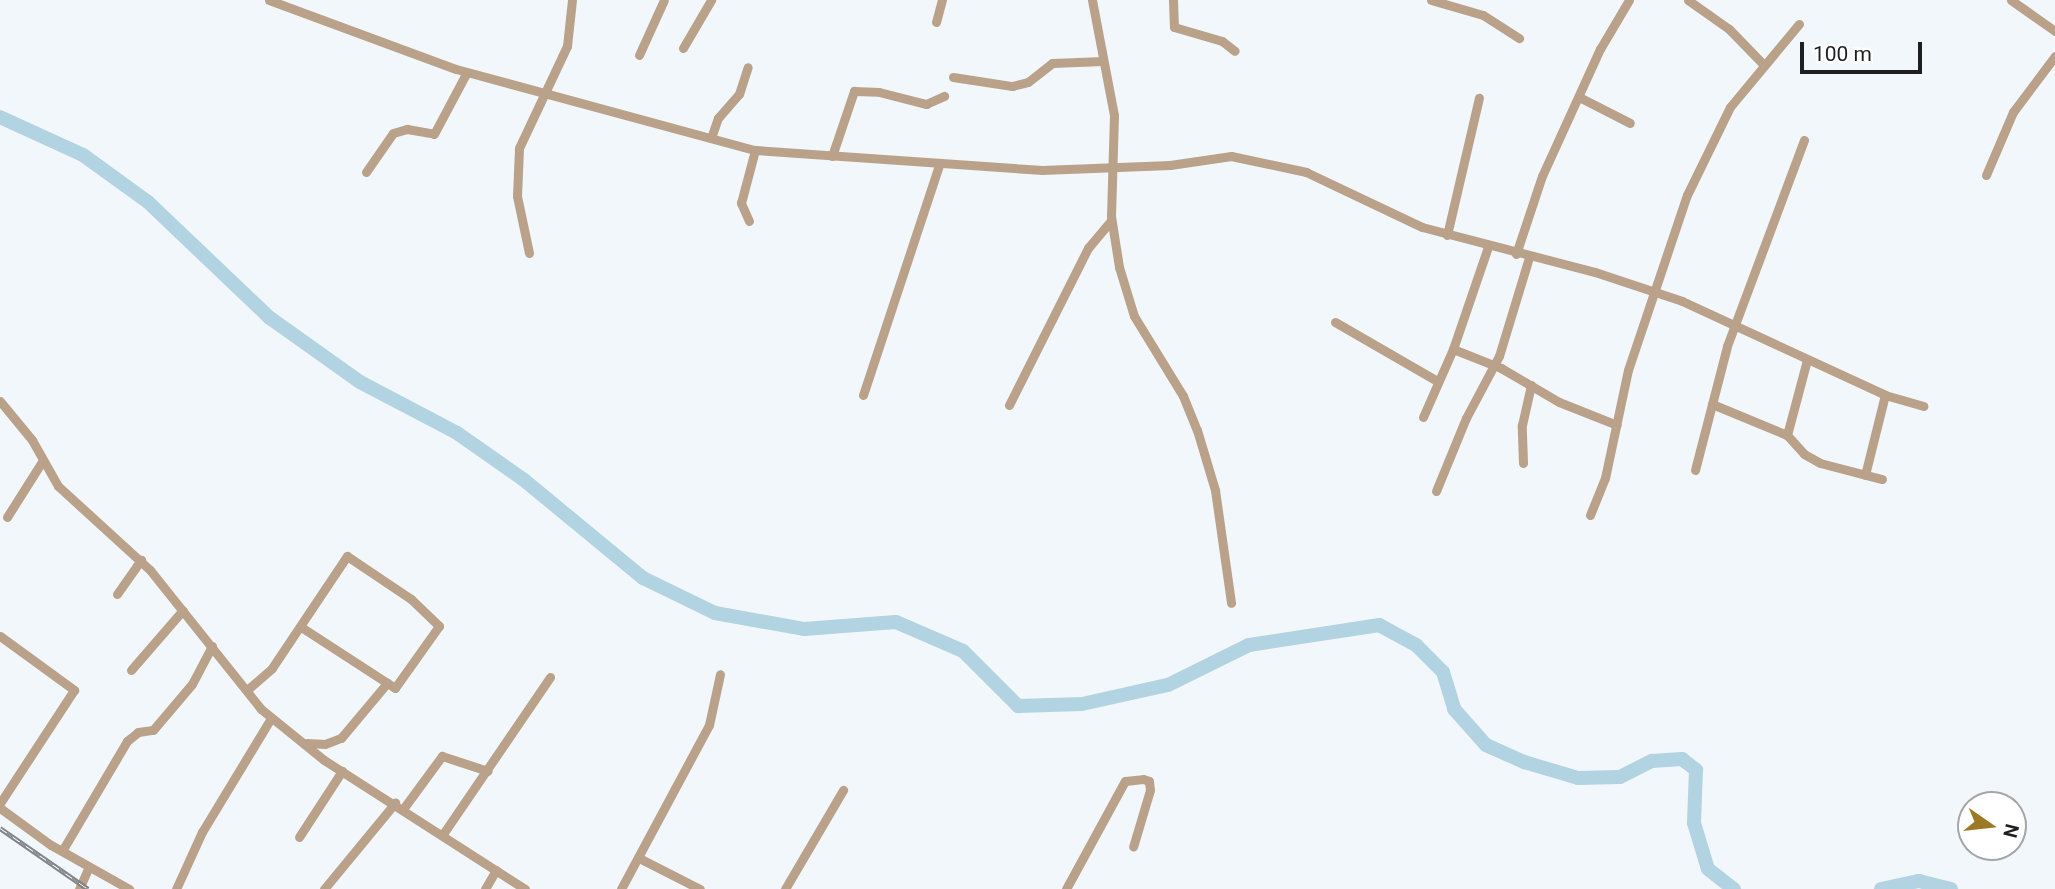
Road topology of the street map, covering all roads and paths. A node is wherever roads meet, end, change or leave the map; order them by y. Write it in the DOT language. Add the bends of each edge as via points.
graph roads {
  1 [pos="269,0"];
  2 [pos="572,0"];
  3 [pos="664,0"];
  4 [pos="942,0"];
  5 [pos="1092,0"];
  6 [pos="1173,0"];
  7 [pos="1431,0"];
  8 [pos="1629,0"];
  9 [pos="1688,0"];
  10 [pos="2011,0"];
  11 [pos="709,1"];
  12 [pos="936,22"];
  13 [pos="1799,24"];
  14 [pos="2055,31"];
  15 [pos="1519,38"];
  16 [pos="683,48"];
  17 [pos="1235,51"];
  18 [pos="639,55"];
  19 [pos="2055,56"];
  20 [pos="1103,61"];
  21 [pos="1764,65"];
  22 [pos="748,67"];
  23 [pos="467,72"];
  24 [pos="953,78"];
  25 [pos="544,92"];
  26 [pos="944,96"];
  27 [pos="1579,97"];
  28 [pos="1479,98"];
  29 [pos="1630,122"];
  30 [pos="712,138"];
  31 [pos="1804,140"];
  32 [pos="755,150"];
  33 [pos="832,156"];
  34 [pos="939,165"];
  35 [pos="1114,167"];
  36 [pos="366,172"];
  37 [pos="1986,175"];
  38 [pos="749,221"];
  39 [pos="1111,221"];
  40 [pos="1447,234"];
  41 [pos="1488,247"];
  42 [pos="529,253"];
  43 [pos="1516,254"];
  44 [pos="1529,257"];
  45 [pos="1654,292"];
  46 [pos="1335,322"];
  47 [pos="1737,324"];
  48 [pos="1453,349"];
  49 [pos="1807,360"];
  50 [pos="1494,364"];
  51 [pos="1437,381"];
  52 [pos="1531,386"];
  53 [pos="863,395"];
  54 [pos="1885,396"];
  55 [pos="0,401"];
  56 [pos="1712,404"];
  57 [pos="1009,405"];
  58 [pos="1923,406"];
  59 [pos="1423,417"];
  60 [pos="1617,425"];
  61 [pos="1787,435"];
  62 [pos="43,460"];
  63 [pos="1523,463"];
  64 [pos="1695,470"];
  65 [pos="1865,475"];
  66 [pos="1882,479"];
  67 [pos="1436,491"];
  68 [pos="1590,515"];
  69 [pos="7,517"];
  70 [pos="141,560"];
  71 [pos="117,594"];
  72 [pos="1231,603"];
  73 [pos="183,610"];
  74 [pos="301,627"];
  75 [pos="0,636"];
  76 [pos="212,646"];
  77 [pos="131,670"];
  78 [pos="720,674"];
  79 [pos="550,677"];
  80 [pos="387,683"];
  81 [pos="247,690"];
  82 [pos="271,718"];
  83 [pos="307,743"];
  84 [pos="342,771"];
  85 [pos="488,771"];
  86 [pos="843,790"];
  87 [pos="395,803"];
  88 [pos="0,806"];
  89 [pos="403,810"];
  90 [pos="443,835"];
  91 [pos="299,837"];
  92 [pos="1133,847"];
  93 [pos="62,851"];
  94 [pos="641,859"];
  95 [pos="89,867"];
  96 [pos="496,870"];
  97 [pos="79,889"];
  98 [pos="129,889"];
  99 [pos="176,889"];
  100 [pos="324,889"];
  101 [pos="485,889"];
  102 [pos="525,889"];
  103 [pos="621,889"];
  104 [pos="700,889"];
  105 [pos="785,889"];
  106 [pos="1066,889"];
  1 -- 23 [label="street"];
  2 -- 25 [label="street" via="567,46"];
  3 -- 18 [label="street"];
  4 -- 12 [label="street"];
  5 -- 20 [label="street"];
  6 -- 17 [label="street" via="1174,27 1222,41"];
  7 -- 15 [label="street" via="1483,15"];
  8 -- 27 [label="street"];
  9 -- 21 [label="street" via="1729,29"];
  10 -- 14 [label="street"];
  11 -- 16 [label="street"];
  13 -- 21 [label="street"];
  19 -- 37 [label="street" via="2013,112"];
  20 -- 24 [label="street" via="1052,63 1028,82 1012,86"];
  20 -- 35 [label="street" via="1114,115"];
  21 -- 45 [label="street" via="1711,140"];
  22 -- 30 [label="street" via="739,94 718,118"];
  23 -- 25 [label="street"];
  23 -- 36 [label="street" via="434,134 407,129 393,133"];
  25 -- 30 [label="street"];
  25 -- 42 [label="street" via="519,148 516,170"];
  26 -- 33 [label="street" via="926,104 854,91"];
  27 -- 29 [label="street"];
  27 -- 43 [label="street" via="1542,176"];
  28 -- 40 [label="street"];
  30 -- 32 [label="street"];
  31 -- 47 [label="street"];
  32 -- 33 [label="street"];
  32 -- 38 [label="street" via="741,203"];
  33 -- 34 [label="street"];
  34 -- 35 [label="street" via="1042,170"];
  34 -- 53 [label="street"];
  35 -- 39 [label="street"];
  35 -- 40 [label="street" via="1231,156 1254,160 1337,184 1406,221"];
  39 -- 57 [label="street" via="1088,248"];
  39 -- 72 [label="street" via="1134,316 1183,396 1198,430 1215,490"];
  40 -- 41 [label="street"];
  41 -- 43 [label="street"];
  41 -- 48 [label="street"];
  43 -- 44 [label="street"];
  44 -- 45 [label="street"];
  44 -- 50 [label="street"];
  45 -- 47 [label="street"];
  45 -- 60 [label="street"];
  46 -- 51 [label="street"];
  47 -- 49 [label="street"];
  47 -- 56 [label="street"];
  48 -- 50 [label="street"];
  48 -- 51 [label="street"];
  49 -- 54 [label="street"];
  49 -- 61 [label="street"];
  50 -- 52 [label="street"];
  50 -- 67 [label="street"];
  51 -- 59 [label="street"];
  52 -- 60 [label="street"];
  52 -- 63 [label="street" via="1522,425"];
  54 -- 58 [label="street"];
  54 -- 65 [label="street"];
  55 -- 62 [label="street"];
  56 -- 61 [label="street"];
  56 -- 64 [label="street"];
  60 -- 68 [label="street" via="1605,478"];
  61 -- 65 [label="street" via="1804,454 1839,471"];
  62 -- 69 [label="street"];
  62 -- 70 [label="street" via="58,486 93,523"];
  65 -- 66 [label="street"];
  70 -- 71 [label="street"];
  70 -- 73 [label="street"];
  73 -- 76 [label="street"];
  73 -- 77 [label="street"];
  74 -- 80 [label="street"];
  74 -- 80 [label="street" via="347,556 411,599 439,626 395,688"];
  74 -- 81 [label="street" via="272,668"];
  75 -- 88 [label="street" via="74,690"];
  76 -- 81 [label="street"];
  76 -- 93 [label="street" via="192,684 153,730 138,732 127,741"];
  78 -- 94 [label="street" via="709,725"];
  79 -- 85 [label="street"];
  80 -- 83 [label="street" via="341,738 325,744"];
  81 -- 82 [label="street"];
  82 -- 83 [label="street"];
  82 -- 99 [label="street" via="202,832"];
  83 -- 84 [label="street"];
  84 -- 87 [label="street"];
  84 -- 91 [label="street"];
  85 -- 89 [label="street" via="442,756"];
  85 -- 90 [label="street"];
  86 -- 105 [label="street"];
  87 -- 89 [label="street"];
  87 -- 100 [label="street"];
  88 -- 93 [label="street"];
  89 -- 90 [label="street"];
  90 -- 96 [label="street"];
  92 -- 106 [label="street" via="1150,790 1149,781 1133,778 1118,791"];
  93 -- 95 [label="street"];
  94 -- 103 [label="street"];
  94 -- 104 [label="street"];
  95 -- 97 [label="street"];
  95 -- 98 [label="street"];
  96 -- 101 [label="street"];
  96 -- 102 [label="street"];
}
